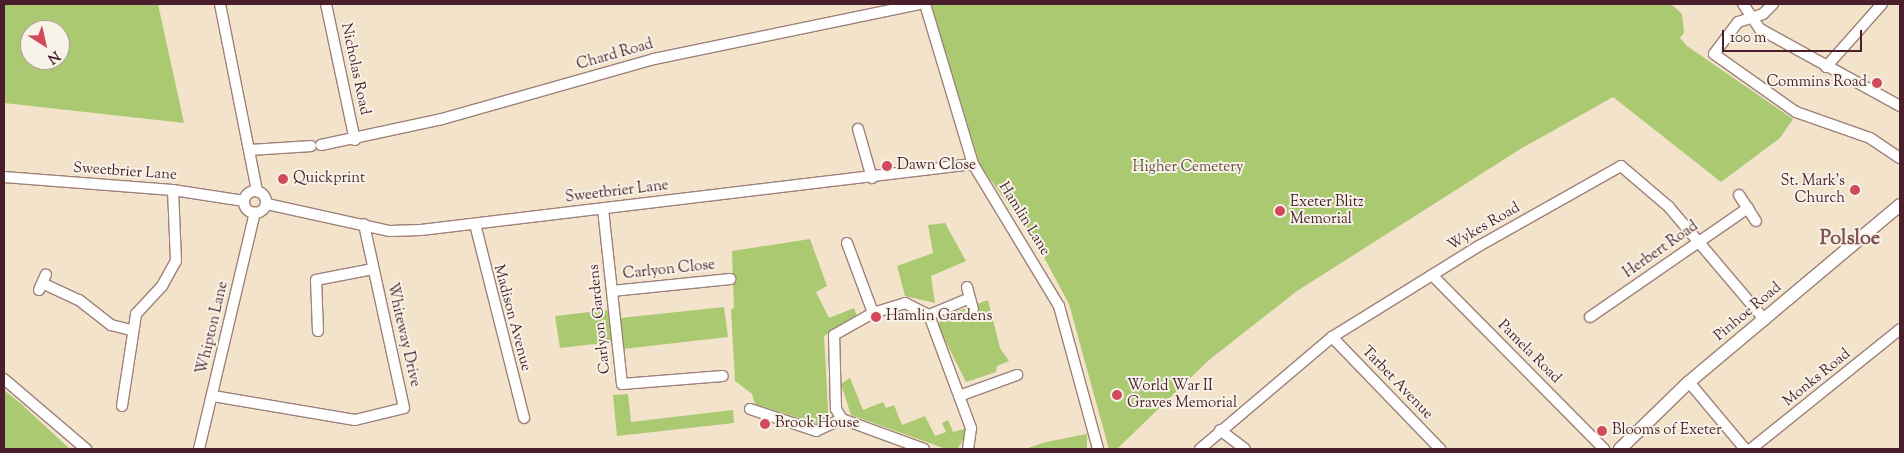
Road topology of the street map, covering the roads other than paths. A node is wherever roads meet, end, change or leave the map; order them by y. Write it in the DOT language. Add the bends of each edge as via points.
graph roads {
  1 [pos="220,4"];
  2 [pos="326,4"];
  3 [pos="918,4"];
  4 [pos="925,4"];
  5 [pos="1743,4"];
  6 [pos="1773,4"];
  7 [pos="1882,4"];
  8 [pos="1752,17"];
  9 [pos="1826,67"];
  10 [pos="1900,106"];
  11 [pos="858,129"];
  12 [pos="355,140"];
  13 [pos="251,150"];
  14 [pos="1900,158"];
  15 [pos="973,164"];
  16 [pos="4,176"];
  17 [pos="872,178"];
  18 [pos="173,190"];
  19 [pos="257,190"];
  20 [pos="1739,195"];
  21 [pos="244,200"];
  22 [pos="267,204"];
  23 [pos="1900,205"];
  24 [pos="1748,208"];
  25 [pos="603,209"];
  26 [pos="255,213"];
  27 [pos="1756,221"];
  28 [pos="364,224"];
  29 [pos="474,224"];
  30 [pos="1700,241"];
  31 [pos="847,243"];
  32 [pos="373,269"];
  33 [pos="1432,275"];
  34 [pos="730,279"];
  35 [pos="43,283"];
  36 [pos="967,287"];
  37 [pos="612,291"];
  38 [pos="970,298"];
  39 [pos="972,309"];
  40 [pos="873,313"];
  41 [pos="929,314"];
  42 [pos="1590,317"];
  43 [pos="1765,320"];
  44 [pos="1900,328"];
  45 [pos="131,330"];
  46 [pos="318,331"];
  47 [pos="1332,338"];
  48 [pos="1017,375"];
  49 [pos="723,376"];
  50 [pos="4,379"];
  51 [pos="1689,382"];
  52 [pos="213,396"];
  53 [pos="959,396"];
  54 [pos="122,406"];
  55 [pos="750,409"];
  56 [pos="524,418"];
  57 [pos="842,419"];
  58 [pos="1220,430"];
  59 [pos="86,449"];
  60 [pos="198,449"];
  61 [pos="924,449"];
  62 [pos="968,449"];
  63 [pos="1098,449"];
  64 [pos="1200,449"];
  65 [pos="1244,449"];
  66 [pos="1440,449"];
  67 [pos="1604,449"];
  68 [pos="1620,449"];
  69 [pos="1745,449"];
  70 [pos="1751,449"];
  1 -- 13 [label="street"];
  2 -- 12 [label="street, Nicholas Road"];
  3 -- 12 [label="street, Chard Road" via="654,59"];
  4 -- 15 [label="street, Hamlin Lane"];
  5 -- 8 [label="street"];
  6 -- 8 [label="street"];
  7 -- 9 [label="street"];
  8 -- 9 [label="street" via="1760,29"];
  8 -- 14 [label="street" via="1738,22 1714,54 1796,112 1870,138"];
  9 -- 10 [label="street"];
  11 -- 17 [label="street"];
  12 -- 13 [label="street, Chard Road"];
  13 -- 19 [label="street"];
  15 -- 17 [label="street, Sweetbrier Lane"];
  15 -- 63 [label="street, Hamlin Lane" via="1059,306"];
  16 -- 18 [label="street, Sweetbrier Lane"];
  17 -- 25 [label="street, Sweetbrier Lane"];
  18 -- 21 [label="street, Sweetbrier Lane"];
  18 -- 45 [label="street" via="176,261 162,286 140,306"];
  19 -- 21 [label="street"];
  19 -- 22 [label="street"];
  20 -- 24 [label="street"];
  21 -- 26 [label="street" via="248,210"];
  22 -- 26 [label="street"];
  22 -- 28 [label="street, Sweetbrier Lane"];
  23 -- 43 [label="main road, Pinhoe Road"];
  24 -- 27 [label="street"];
  24 -- 30 [label="street, Herbert Road"];
  25 -- 29 [label="street, Sweetbrier Lane"];
  25 -- 37 [label="street, Carlyon Gardens"];
  26 -- 52 [label="street, Whipton Lane"];
  28 -- 29 [label="street, Sweetbrier Lane" via="398,231"];
  28 -- 32 [label="street, Whiteway Drive"];
  29 -- 56 [label="street, Madison Avenue"];
  30 -- 33 [label="street, Wykes Road" via="1669,207 1621,166"];
  30 -- 42 [label="street, Herbert Road"];
  30 -- 43 [label="street, Wykes Road"];
  31 -- 40 [label="street"];
  32 -- 46 [label="street" via="316,280"];
  32 -- 52 [label="street, Whiteway Drive" via="404,408 355,420"];
  33 -- 47 [label="street, Wykes Road"];
  33 -- 67 [label="street, Pamela Road"];
  34 -- 37 [label="street, Carlyon Close"];
  35 -- 45 [label="street" via="79,300 111,325"];
  36 -- 38 [label="street"];
  37 -- 49 [label="street, Carlyon Gardens" via="622,384"];
  38 -- 39 [label="street"];
  38 -- 41 [label="street"];
  40 -- 41 [label="street" via="905,303"];
  40 -- 57 [label="street" via="834,335 836,408"];
  41 -- 53 [label="street"];
  43 -- 51 [label="main road, Pinhoe Road"];
  44 -- 70 [label="street, Monks Road"];
  45 -- 54 [label="street"];
  47 -- 58 [label="street, Wykes Road"];
  47 -- 66 [label="street, Tarbet Avenue"];
  48 -- 53 [label="street"];
  50 -- 59 [label="street"];
  51 -- 68 [label="main road, Pinhoe Road"];
  51 -- 69 [label="street"];
  52 -- 60 [label="street, Whipton Lane"];
  53 -- 62 [label="street" via="971,428"];
  55 -- 57 [label="street" via="816,431"];
  57 -- 61 [label="street"];
  58 -- 64 [label="street, Wykes Road"];
  58 -- 65 [label="street"];
}
